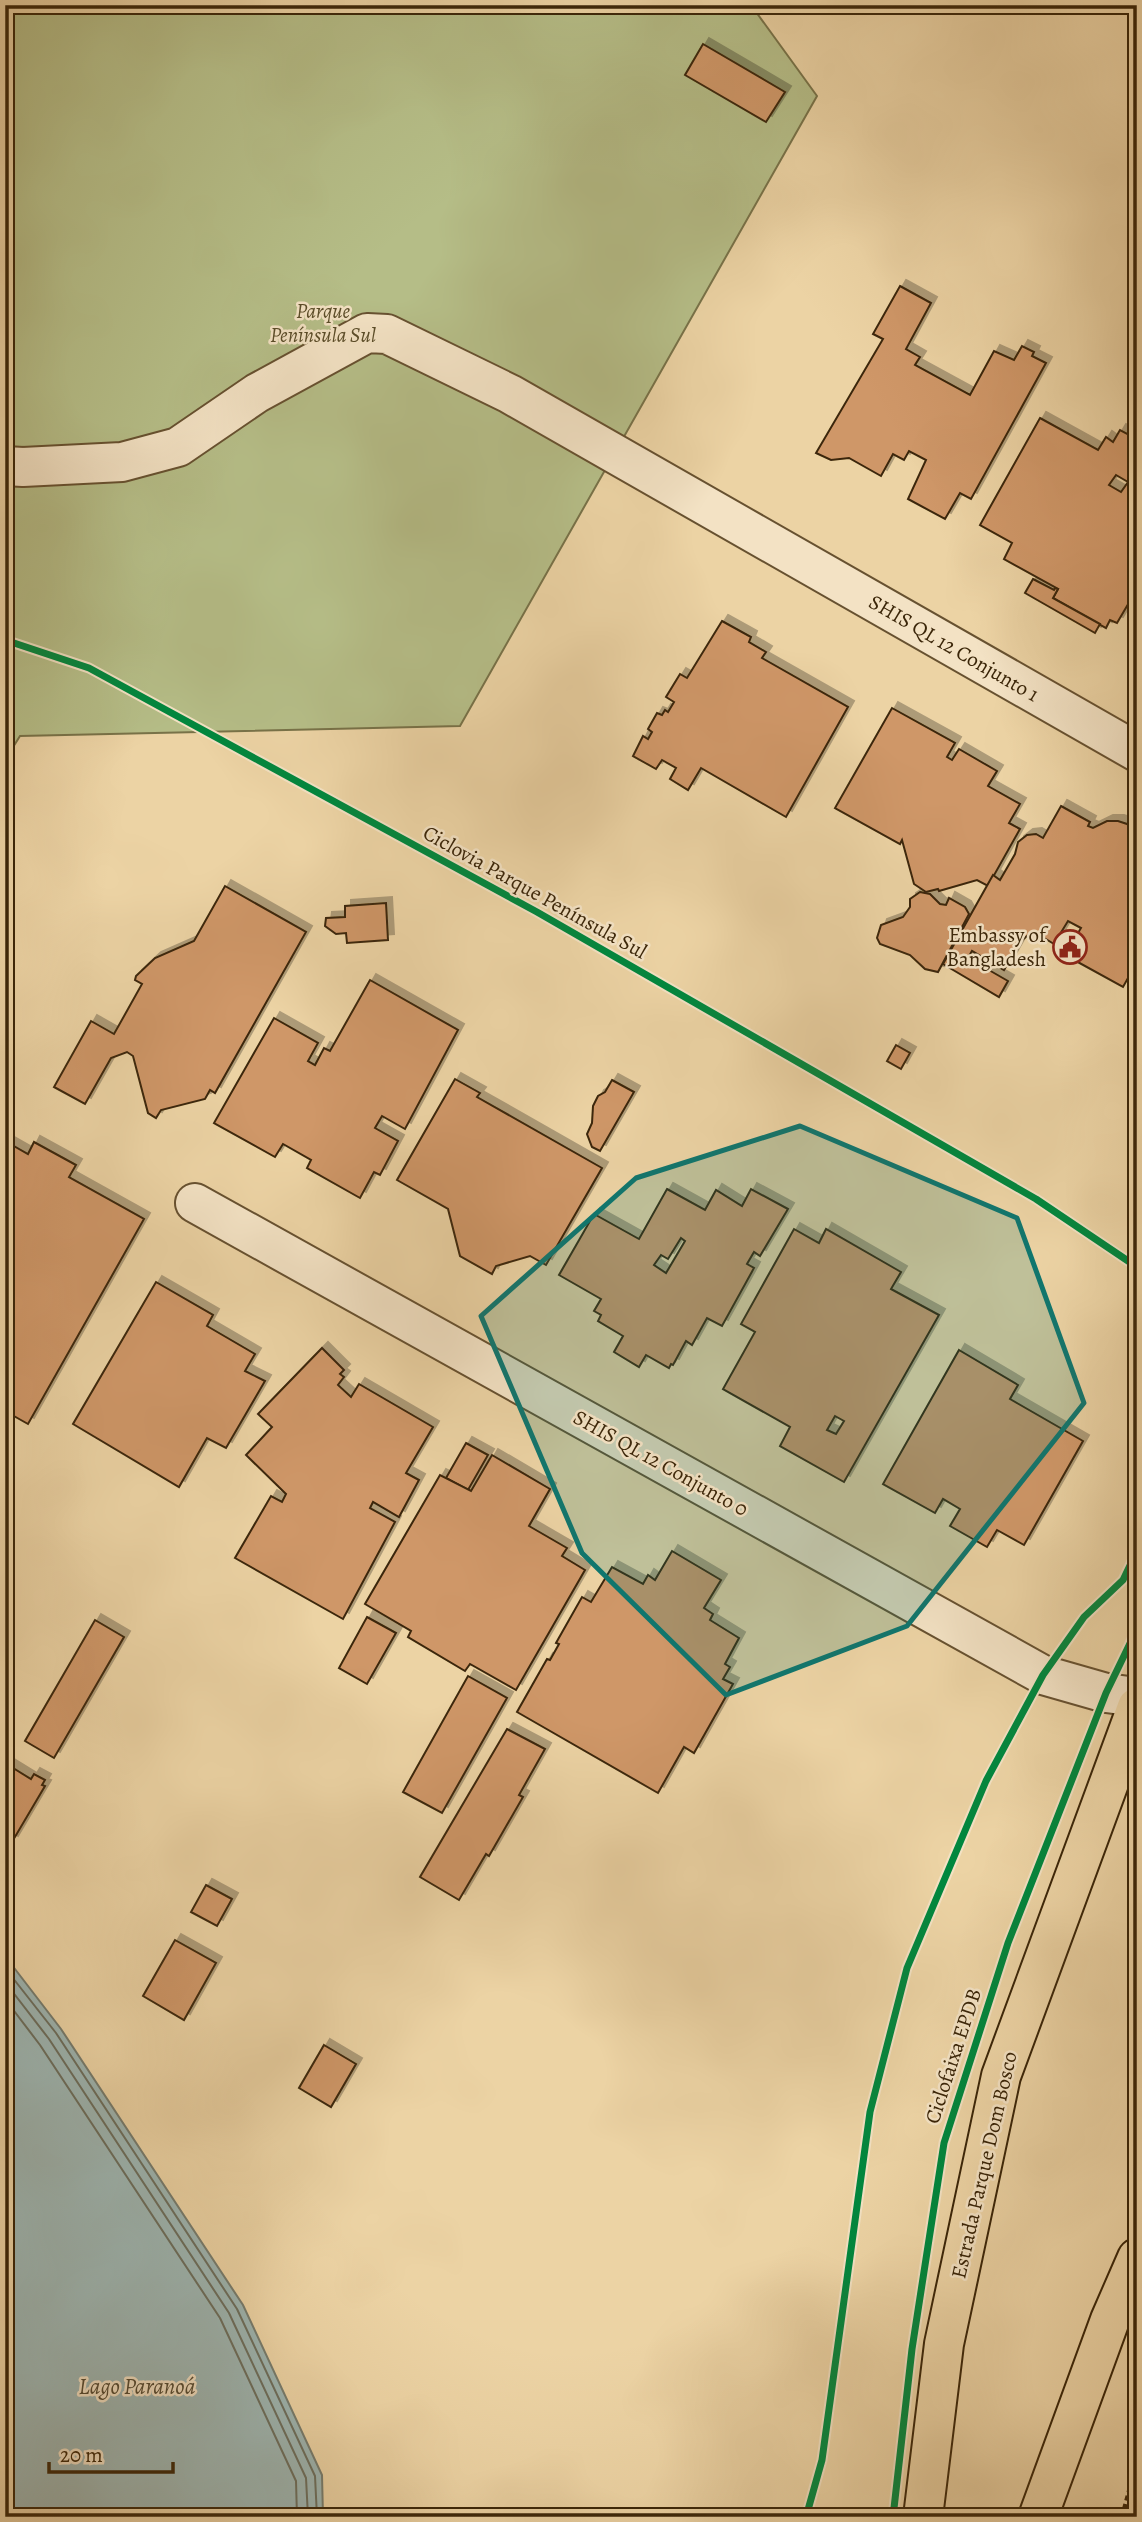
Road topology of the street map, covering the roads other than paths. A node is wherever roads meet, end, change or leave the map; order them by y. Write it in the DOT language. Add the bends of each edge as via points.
graph roads {
  1 [pos="5,466"];
  2 [pos="1137,752"];
  3 [pos="195,1203"];
  4 [pos="1137,1698"];
  5 [pos="1137,1707"];
  6 [pos="1137,2258"];
  7 [pos="944,2344"];
  8 [pos="896,2517"];
  9 [pos="923,2517"];
  10 [pos="1038,2517"];
  1 -- 2 [label="street, SHIS QL 12 Conjunto 1" via="122,462 178,447 257,393 367,332 387,334 510,394"];
  3 -- 4 [label="street, SHIS QL 12 Conjunto 0" via="1043,1675"];
  5 -- 7 [label="main road, Estrada Parque Dom Bosco" via="1001,2076"];
  6 -- 10 [label="main road"];
  7 -- 8 [label="main road"];
  7 -- 9 [label="main road, Estrada Parque Dom Bosco"];
}
